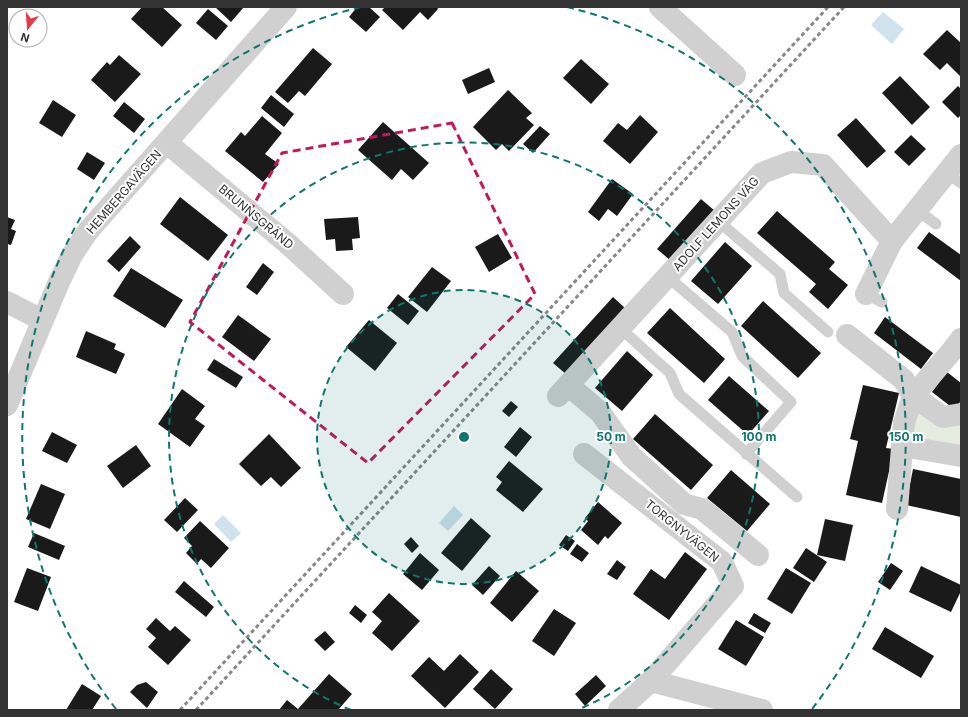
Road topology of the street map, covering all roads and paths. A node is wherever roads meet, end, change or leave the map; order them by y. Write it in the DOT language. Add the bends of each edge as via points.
graph roads {
  1 [pos="286,7"];
  2 [pos="660,7"];
  3 [pos="736,75"];
  4 [pos="167,143"];
  5 [pos="961,155"];
  6 [pos="954,178"];
  7 [pos="917,210"];
  8 [pos="718,221"];
  9 [pos="936,224"];
  10 [pos="892,241"];
  11 [pos="668,277"];
  12 [pos="343,294"];
  13 [pos="874,298"];
  14 [pos="7,302"];
  15 [pos="42,320"];
  16 [pos="620,328"];
  17 [pos="838,334"];
  18 [pos="961,339"];
  19 [pos="913,396"];
  20 [pos="7,405"];
  21 [pos="961,414"];
  22 [pos="902,446"];
  23 [pos="584,454"];
  24 [pos="746,454"];
  25 [pos="961,456"];
  26 [pos="797,497"];
  27 [pos="897,509"];
  28 [pos="758,554"];
  29 [pos="651,681"];
  30 [pos="619,710"];
  31 [pos="762,710"];
  1 -- 4 [label="street, HEMBERGAVÄGEN"];
  2 -- 3 [label="street"];
  4 -- 12 [label="street, BRUNNSGRÄND" via="287,243"];
  4 -- 15 [label="street, HEMBERGAVÄGEN" via="88,231 72,255"];
  5 -- 6 [label="street"];
  6 -- 7 [label="street"];
  7 -- 9 [label="lane"];
  7 -- 10 [label="street"];
  8 -- 10 [label="street, ADOLF LEMONS VÄG" via="762,173 791,162 822,165"];
  8 -- 11 [label="street, ADOLF LEMONS VÄG"];
  8 -- 17 [label="lane" via="780,274 784,293"];
  10 -- 13 [label="street"];
  11 -- 16 [label="street, ADOLF LEMONS VÄG"];
  11 -- 24 [label="lane" via="732,332 742,356 791,402"];
  14 -- 15 [label="street"];
  15 -- 20 [label="street, HEMBERGAVÄGEN"];
  16 -- 24 [label="lane" via="670,373 679,394"];
  16 -- 28 [label="street, ADOLF LEMONS VÄG" via="563,391 600,412 631,456 684,504 702,509"];
  17 -- 19 [label="street" via="904,380"];
  18 -- 19 [label="street"];
  19 -- 21 [label="street" via="943,417"];
  19 -- 22 [label="street" via="904,423"];
  22 -- 25 [label="street"];
  22 -- 27 [label="street"];
  23 -- 29 [label="street, TORGNYVÄGEN" via="722,562 733,586"];
  24 -- 26 [label="lane"];
  29 -- 30 [label="street, TORGNYVÄGEN"];
  29 -- 31 [label="street"];
}
